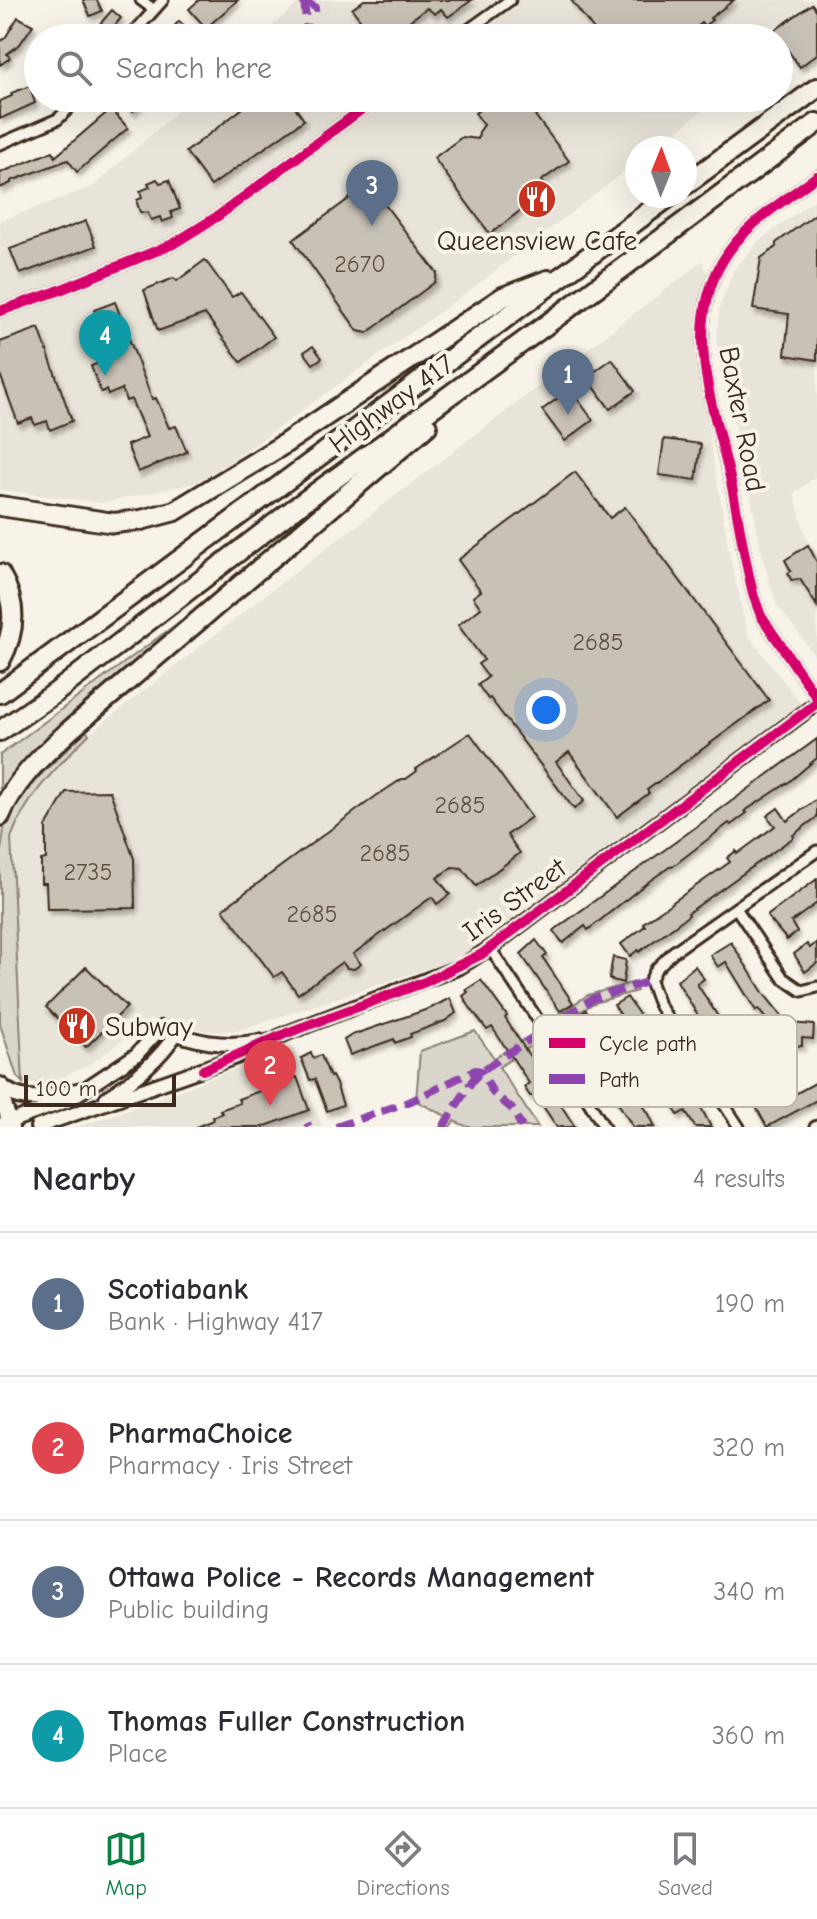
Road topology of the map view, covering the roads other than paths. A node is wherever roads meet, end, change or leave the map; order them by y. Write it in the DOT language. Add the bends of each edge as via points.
graph roads {
  1 [pos="141,0"];
  2 [pos="163,0"];
  3 [pos="510,0"];
  4 [pos="153,9"];
  5 [pos="141,24"];
  6 [pos="477,24"];
  7 [pos="817,88"];
  8 [pos="793,106"];
  9 [pos="65,112"];
  10 [pos="358,112"];
  11 [pos="784,112"];
  12 [pos="817,123"];
  13 [pos="0,144"];
  14 [pos="697,176"];
  15 [pos="817,176"];
  16 [pos="654,208"];
  17 [pos="566,274"];
  18 [pos="0,311"];
  19 [pos="546,325"];
  20 [pos="0,506"];
  21 [pos="3,580"];
  22 [pos="0,661"];
  23 [pos="0,693"];
  24 [pos="817,701"];
  25 [pos="0,731"];
  26 [pos="0,816"];
  27 [pos="817,851"];
  28 [pos="736,908"];
  29 [pos="490,948"];
  30 [pos="817,987"];
  31 [pos="666,1015"];
  32 [pos="533,1016"];
  33 [pos="176,1034"];
  34 [pos="278,1037"];
  35 [pos="202,1042"];
  36 [pos="203,1070"];
  37 [pos="0,1088"];
  38 [pos="82,1090"];
  39 [pos="591,1107"];
  40 [pos="726,1107"];
  41 [pos="89,1108"];
  42 [pos="7,1124"];
  43 [pos="37,1127"];
  44 [pos="604,1127"];
  45 [pos="739,1127"];
  1 -- 4 [label="street"];
  2 -- 4 [label="street"];
  3 -- 6 [label="street"];
  4 -- 5 [label="street"];
  7 -- 8 [label="highway"];
  9 -- 13 [label="street"];
  10 -- 18 [label="street" via="173,244"];
  11 -- 14 [label="highway"];
  12 -- 19 [label="highway, Highway 417"];
  15 -- 24 [label="street, Baxter Road" via="751,226 724,258 706,301 702,337 754,597"];
  16 -- 17 [label="highway"];
  17 -- 20 [label="highway" via="503,297 175,511 114,523"];
  17 -- 23 [label="highway"];
  19 -- 25 [label="highway, Highway 417"];
  19 -- 26 [label="highway" via="70,730 27,772"];
  21 -- 22 [label="highway" via="13,627"];
  24 -- 29 [label="street, Iris Street"];
  27 -- 28 [label="street"];
  28 -- 30 [label="street" via="783,978 802,991"];
  28 -- 31 [label="street" via="656,969 650,981"];
  29 -- 32 [label="street"];
  29 -- 34 [label="street, Iris Street" via="425,982"];
  33 -- 35 [label="street, Iris Street"];
  33 -- 38 [label="street" via="161,1028 136,1055"];
  33 -- 41 [label="street" via="141,1073"];
  34 -- 35 [label="street, Iris Street" via="235,1045"];
  34 -- 36 [label="street, Iris Street"];
  35 -- 36 [label="street" via="208,1058"];
  36 -- 41 [label="street, Iris Street"];
  37 -- 38 [label="main road" via="29,1099"];
  37 -- 42 [label="main road"];
  38 -- 42 [label="street"];
  39 -- 44 [label="street"];
  40 -- 45 [label="street"];
  41 -- 43 [label="street, Iris Street"];
}
